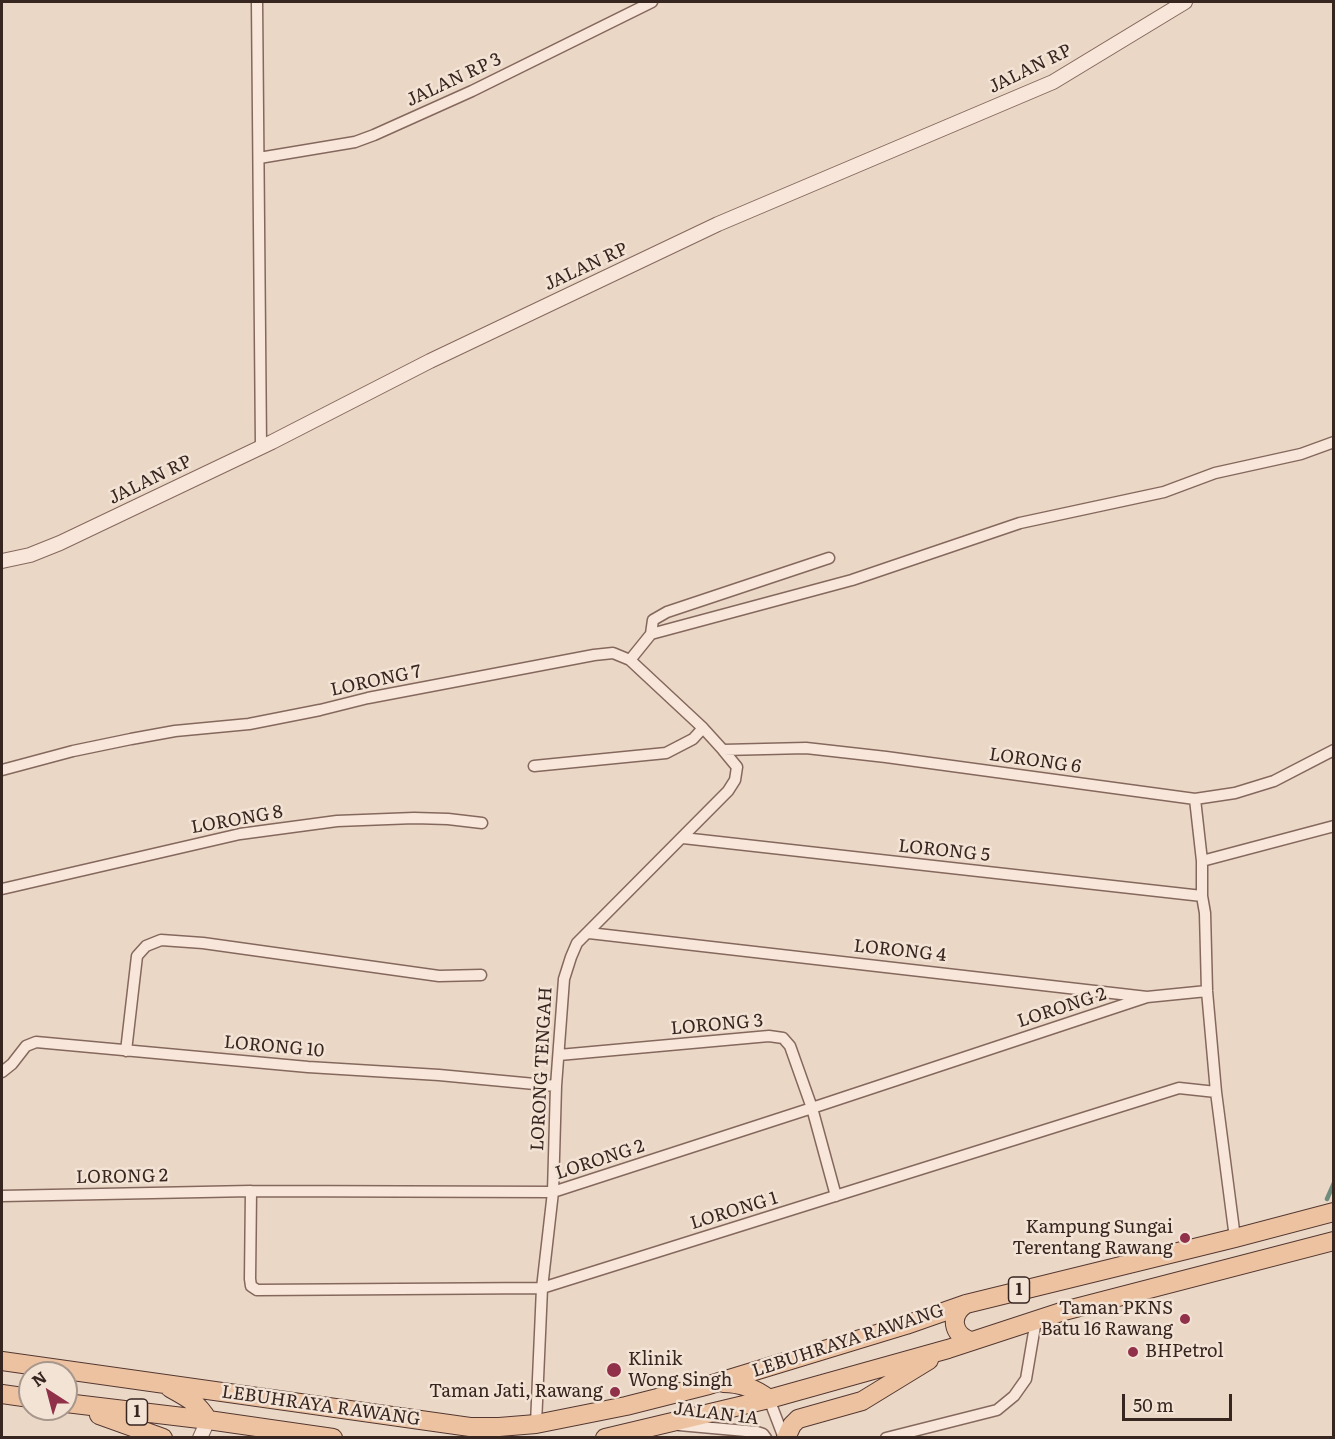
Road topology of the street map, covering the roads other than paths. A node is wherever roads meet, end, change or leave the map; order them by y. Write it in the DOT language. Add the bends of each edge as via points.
graph roads {
  1 [pos="257,2"];
  2 [pos="652,2"];
  3 [pos="1185,2"];
  4 [pos="259,158"];
  5 [pos="1334,442"];
  6 [pos="261,447"];
  7 [pos="829,558"];
  8 [pos="2,561"];
  9 [pos="651,634"];
  10 [pos="630,660"];
  11 [pos="703,729"];
  12 [pos="723,750"];
  13 [pos="1334,750"];
  14 [pos="534,766"];
  15 [pos="2,770"];
  16 [pos="1195,798"];
  17 [pos="482,823"];
  18 [pos="1334,826"];
  19 [pos="683,838"];
  20 [pos="1202,861"];
  21 [pos="2,889"];
  22 [pos="1202,896"];
  23 [pos="589,933"];
  24 [pos="481,975"];
  25 [pos="1207,991"];
  26 [pos="1147,997"];
  27 [pos="126,1051"];
  28 [pos="559,1055"];
  29 [pos="2,1072"];
  30 [pos="556,1086"];
  31 [pos="1216,1092"];
  32 [pos="812,1108"];
  33 [pos="251,1191"];
  34 [pos="553,1192"];
  35 [pos="2,1196"];
  36 [pos="836,1196"];
  37 [pos="1334,1212"];
  38 [pos="1235,1238"];
  39 [pos="1334,1241"];
  40 [pos="542,1288"];
  41 [pos="966,1304"];
  42 [pos="1036,1320"];
  43 [pos="971,1341"];
  44 [pos="948,1348"];
  45 [pos="2,1361"];
  46 [pos="163,1384"];
  47 [pos="710,1385"];
  48 [pos="2,1394"];
  49 [pos="18,1396"];
  50 [pos="258,1397"];
  51 [pos="769,1399"];
  52 [pos="78,1405"];
  53 [pos="78,1407"];
  54 [pos="536,1424"];
  55 [pos="662,1424"];
  56 [pos="209,1429"];
  57 [pos="304,1434"];
  58 [pos="163,1437"];
  59 [pos="200,1437"];
  60 [pos="286,1437"];
  61 [pos="333,1437"];
  62 [pos="605,1437"];
  63 [pos="766,1437"];
  64 [pos="785,1437"];
  65 [pos="885,1437"];
  1 -- 4 [label="street"];
  2 -- 4 [label="street, JALAN RP 3" via="374,135 355,142"];
  3 -- 6 [label="street, JALAN RP" via="1053,82 718,224 430,361"];
  4 -- 6 [label="street"];
  5 -- 9 [label="street" via="1300,454 1215,473 1164,492 1020,523 852,580"];
  6 -- 8 [label="street, JALAN RP" via="60,543"];
  7 -- 9 [label="street" via="667,612 653,620"];
  9 -- 10 [label="street"];
  10 -- 11 [label="street"];
  10 -- 15 [label="street, LORONG 7" via="613,653 594,655 249,724 131,739"];
  11 -- 12 [label="street"];
  11 -- 14 [label="street" via="666,753"];
  12 -- 16 [label="street, LORONG 6" via="806,748"];
  12 -- 19 [label="street, LORONG TENGAH" via="736,767 735,780"];
  13 -- 16 [label="street, LORONG 6" via="1274,781"];
  16 -- 20 [label="street"];
  17 -- 21 [label="street, LORONG 8" via="414,818 336,821 240,834"];
  18 -- 20 [label="street"];
  19 -- 22 [label="street, LORONG 5"];
  19 -- 23 [label="street, LORONG TENGAH"];
  20 -- 22 [label="street"];
  22 -- 25 [label="street"];
  23 -- 26 [label="street, LORONG 4"];
  23 -- 28 [label="street, LORONG TENGAH" via="577,944 564,979"];
  24 -- 27 [label="street" via="439,976 161,940 146,946 137,956"];
  25 -- 26 [label="street, LORONG 4"];
  25 -- 31 [label="street"];
  26 -- 32 [label="street, LORONG 2"];
  27 -- 29 [label="street, LORONG 10" via="36,1042 26,1046"];
  27 -- 30 [label="street, LORONG 10"];
  28 -- 30 [label="street, LORONG TENGAH"];
  28 -- 32 [label="street, LORONG 3" via="776,1036 790,1046"];
  30 -- 34 [label="street, LORONG TENGAH"];
  31 -- 36 [label="street, LORONG 1" via="1179,1088"];
  31 -- 38 [label="street"];
  32 -- 34 [label="street, LORONG 2"];
  32 -- 36 [label="street, LORONG 3"];
  33 -- 34 [label="street, LORONG 2"];
  33 -- 35 [label="street, LORONG 2"];
  33 -- 40 [label="street, LORONG 1" via="250,1279 257,1290"];
  34 -- 40 [label="street, LORONG TENGAH"];
  36 -- 40 [label="street, LORONG 1"];
  37 -- 38 [label="main road, LEBUHRAYA RAWANG / 1"];
  38 -- 41 [label="main road, LEBUHRAYA RAWANG / 1"];
  39 -- 42 [label="main road, LEBUHRAYA RAWANG / 1"];
  40 -- 54 [label="street, LORONG TENGAH"];
  41 -- 43 [label="main road" via="955,1316 955,1327"];
  41 -- 47 [label="main road, LEBUHRAYA RAWANG / 1"];
  42 -- 43 [label="main road, LEBUHRAYA RAWANG / 1"];
  42 -- 65 [label="street" via="1026,1379 998,1410"];
  43 -- 44 [label="main road, LEBUHRAYA RAWANG / 1"];
  44 -- 51 [label="main road, LEBUHRAYA RAWANG / 1"];
  44 -- 64 [label="main road" via="862,1401 798,1419"];
  45 -- 46 [label="main road, LEBUHRAYA RAWANG / 1"];
  46 -- 50 [label="main road, LEBUHRAYA RAWANG / 1"];
  46 -- 56 [label="main road" via="201,1408"];
  47 -- 51 [label="main road" via="742,1385"];
  47 -- 54 [label="main road, LEBUHRAYA RAWANG / 1"];
  48 -- 49 [label="main road"];
  50 -- 54 [label="main road, LEBUHRAYA RAWANG / 1" via="470,1426"];
  50 -- 56 [label="main road" via="217,1411"];
  51 -- 55 [label="main road, LEBUHRAYA RAWANG / 1"];
  51 -- 64 [label="street, JALAN 1A"];
  52 -- 56 [label="main road, LEBUHRAYA RAWANG / 1"];
  53 -- 58 [label="main road"];
  55 -- 62 [label="main road, LEBUHRAYA RAWANG / 1"];
  55 -- 63 [label="street, JALAN 1A" via="757,1432"];
  56 -- 57 [label="main road, LEBUHRAYA RAWANG / 1"];
  56 -- 59 [label="street"];
  57 -- 60 [label="main road"];
  57 -- 61 [label="main road, LEBUHRAYA RAWANG / 1"];
}
